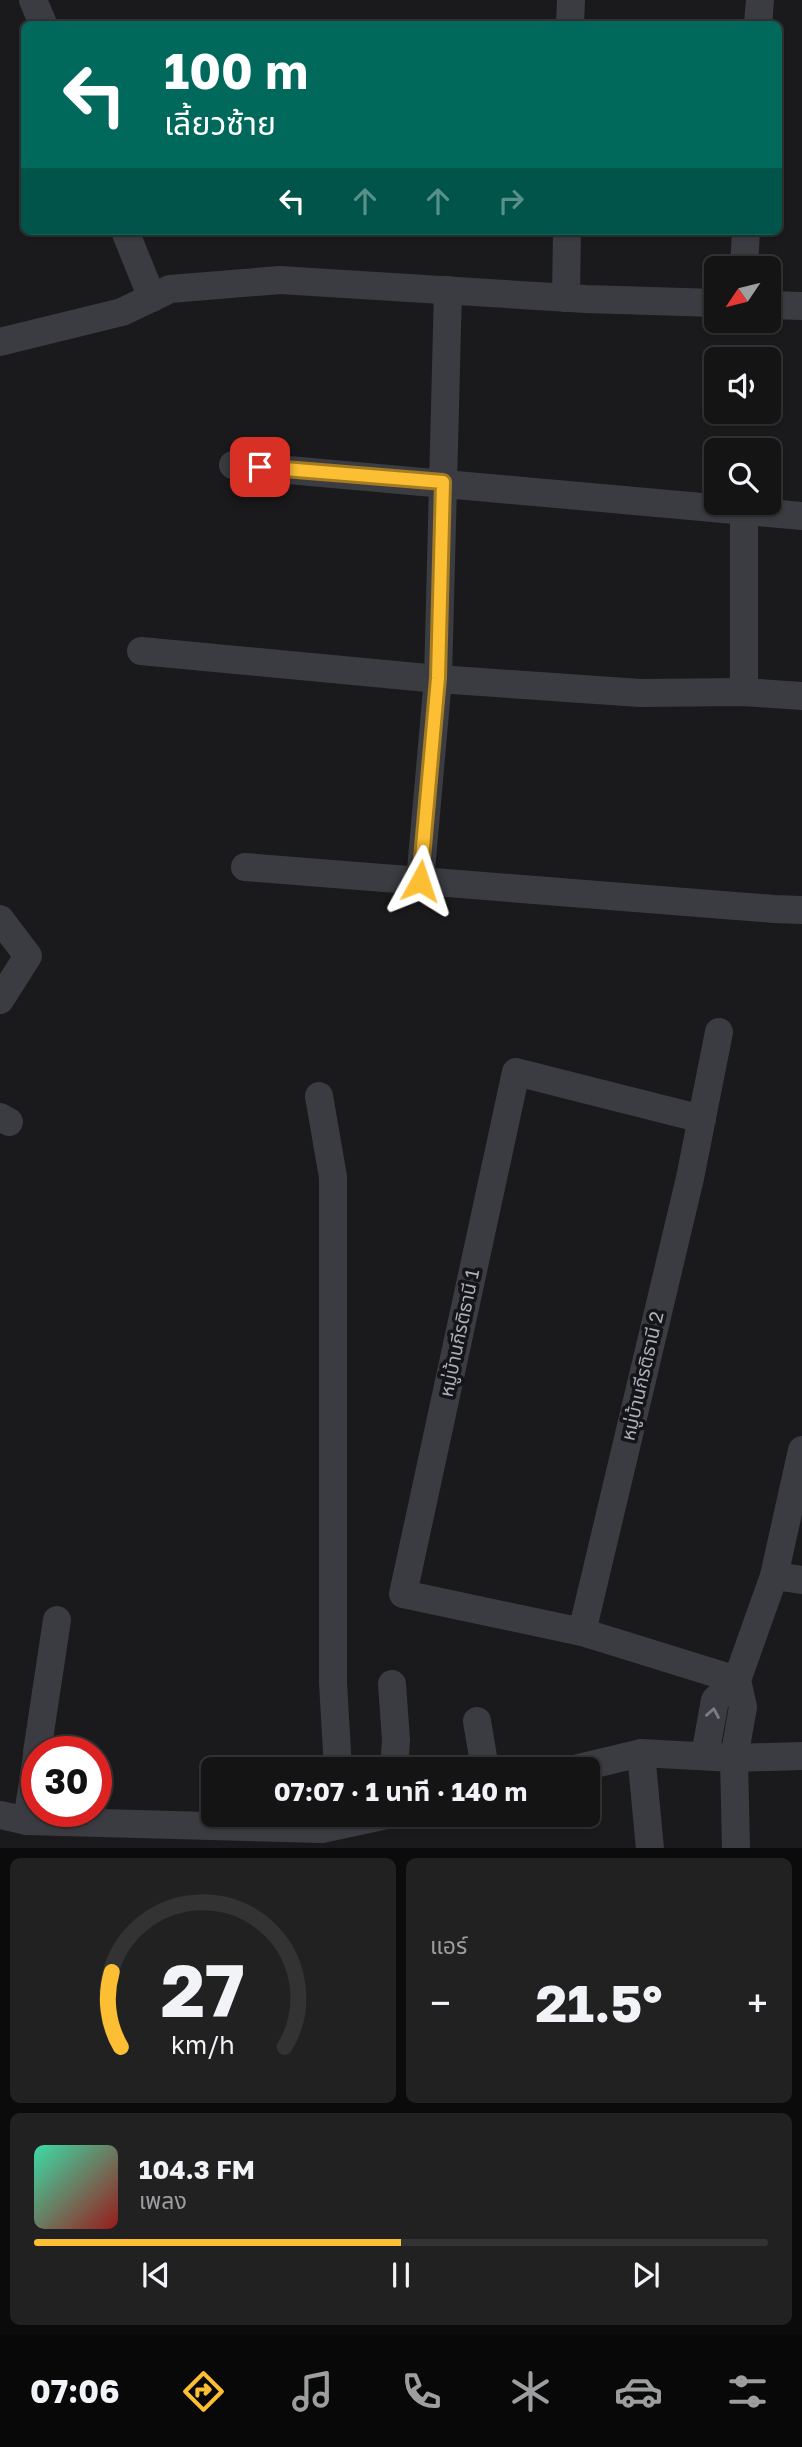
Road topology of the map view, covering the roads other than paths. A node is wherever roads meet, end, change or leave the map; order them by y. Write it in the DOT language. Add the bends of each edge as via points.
graph roads {
  1 [pos="33,0"];
  2 [pos="570,0"];
  3 [pos="760,0"];
  4 [pos="42,21"];
  5 [pos="570,21"];
  6 [pos="758,21"];
  7 [pos="127,235"];
  8 [pos="567,235"];
  9 [pos="746,235"];
  10 [pos="745,256"];
  11 [pos="448,290"];
  12 [pos="152,298"];
  13 [pos="565,298"];
  14 [pos="704,303"];
  15 [pos="781,305"];
  16 [pos="802,306"];
  17 [pos="0,342"];
  18 [pos="233,465"];
  19 [pos="443,482"];
  20 [pos="704,507"];
  21 [pos="781,514"];
  22 [pos="744,515"];
  23 [pos="802,516"];
  24 [pos="141,651"];
  25 [pos="438,678"];
  26 [pos="744,692"];
  27 [pos="802,696"];
  28 [pos="244,867"];
  29 [pos="420,881"];
  30 [pos="802,910"];
  31 [pos="0,919"];
  32 [pos="0,1000"];
  33 [pos="719,1032"];
  34 [pos="319,1096"];
  35 [pos="702,1119"];
  36 [pos="802,1450"];
  37 [pos="774,1576"];
  38 [pos="802,1580"];
  39 [pos="57,1620"];
  40 [pos="582,1632"];
  41 [pos="737,1680"];
  42 [pos="392,1684"];
  43 [pos="477,1721"];
  44 [pos="40,1736"];
  45 [pos="641,1753"];
  46 [pos="705,1755"];
  47 [pos="802,1756"];
  48 [pos="337,1757"];
  49 [pos="395,1757"];
  50 [pos="483,1757"];
  51 [pos="734,1758"];
  52 [pos="600,1763"];
  53 [pos="0,1815"];
  54 [pos="21,1820"];
  55 [pos="112,1824"];
  56 [pos="332,1830"];
  57 [pos="650,1848"];
  58 [pos="736,1848"];
  1 -- 4 [label="street"];
  2 -- 5 [label="street"];
  3 -- 6 [label="street"];
  7 -- 12 [label="street"];
  8 -- 13 [label="street"];
  9 -- 10 [label="street"];
  11 -- 12 [label="street" via="280,280 170,289"];
  11 -- 13 [label="street"];
  11 -- 19 [label="street"];
  12 -- 17 [label="street" via="122,312"];
  13 -- 14 [label="street"];
  15 -- 16 [label="street"];
  18 -- 19 [label="street"];
  19 -- 20 [label="street"];
  19 -- 25 [label="street"];
  21 -- 23 [label="street"];
  22 -- 26 [label="street"];
  24 -- 25 [label="street"];
  25 -- 26 [label="street" via="640,693"];
  25 -- 29 [label="street"];
  26 -- 27 [label="street"];
  28 -- 29 [label="street"];
  29 -- 30 [label="street"];
  31 -- 32 [label="street" via="28,956"];
  33 -- 35 [label="street, หมู่บ้านกีรติธานี 2"];
  34 -- 48 [label="street" via="333,1177 333,1683"];
  35 -- 40 [label="street, หมู่บ้านกีรติธานี 2"];
  35 -- 40 [label="street, หมู่บ้านกีรติธานี 1" via="516,1072 403,1594"];
  36 -- 37 [label="street"];
  37 -- 38 [label="street"];
  37 -- 41 [label="street"];
  39 -- 44 [label="street"];
  40 -- 41 [label="street"];
  46 -- 41 [label="street, one-way" via="715,1700"];
  41 -- 51 [label="street" via="743,1707"];
  42 -- 49 [label="street"];
  43 -- 50 [label="street"];
  45 -- 46 [label="street"];
  45 -- 52 [label="street"];
  45 -- 57 [label="street"];
  46 -- 51 [label="street"];
  47 -- 51 [label="street"];
  51 -- 58 [label="street"];
  53 -- 54 [label="street"];
  55 -- 56 [label="street"];
}
